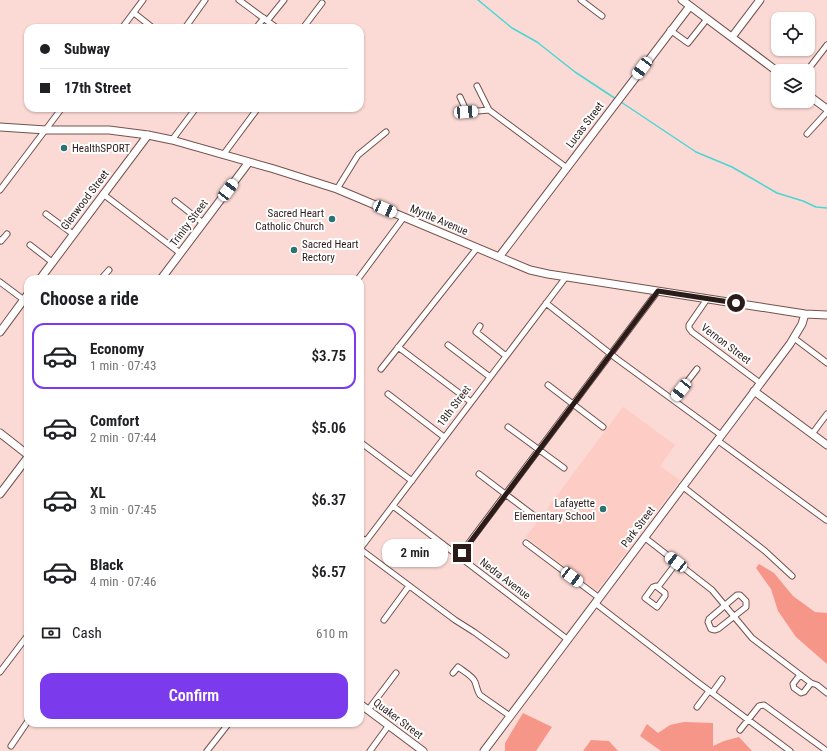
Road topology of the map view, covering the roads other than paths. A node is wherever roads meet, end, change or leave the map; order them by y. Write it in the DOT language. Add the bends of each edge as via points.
graph roads {
  1 [pos="143,0"];
  2 [pos="206,0"];
  3 [pos="240,0"];
  4 [pos="284,0"];
  5 [pos="581,0"];
  6 [pos="682,0"];
  7 [pos="760,0"];
  8 [pos="246,2"];
  9 [pos="322,3"];
  10 [pos="690,6"];
  11 [pos="134,13"];
  12 [pos="602,16"];
  13 [pos="707,19"];
  14 [pos="266,20"];
  15 [pos="125,24"];
  16 [pos="148,24"];
  17 [pos="188,24"];
  18 [pos="261,24"];
  19 [pos="272,24"];
  20 [pos="306,24"];
  21 [pos="670,30"];
  22 [pos="732,38"];
  23 [pos="827,45"];
  24 [pos="812,64"];
  25 [pos="771,67"];
  26 [pos="477,86"];
  27 [pos="460,97"];
  28 [pos="815,101"];
  29 [pos="489,110"];
  30 [pos="827,110"];
  31 [pos="59,112"];
  32 [pos="193,112"];
  33 [pos="255,112"];
  34 [pos="0,127"];
  35 [pos="46,130"];
  36 [pos="386,132"];
  37 [pos="807,134"];
  38 [pos="148,135"];
  39 [pos="172,140"];
  40 [pos="223,155"];
  41 [pos="249,162"];
  42 [pos="567,168"];
  43 [pos="337,189"];
  44 [pos="0,190"];
  45 [pos="103,194"];
  46 [pos="174,201"];
  47 [pos="46,214"];
  48 [pos="404,217"];
  49 [pos="203,223"];
  50 [pos="7,234"];
  51 [pos="73,234"];
  52 [pos="0,240"];
  53 [pos="30,245"];
  54 [pos="477,248"];
  55 [pos="180,253"];
  56 [pos="499,257"];
  57 [pos="52,262"];
  58 [pos="109,270"];
  59 [pos="43,275"];
  60 [pos="105,275"];
  61 [pos="164,275"];
  62 [pos="361,275"];
  63 [pos="566,277"];
  64 [pos="0,282"];
  65 [pos="658,291"];
  66 [pos="24,297"];
  67 [pos="707,299"];
  68 [pos="24,303"];
  69 [pos="546,303"];
  70 [pos="805,314"];
  71 [pos="827,315"];
  72 [pos="480,326"];
  73 [pos="0,332"];
  74 [pos="794,338"];
  75 [pos="448,345"];
  76 [pos="398,347"];
  77 [pos="611,354"];
  78 [pos="506,356"];
  79 [pos="827,363"];
  80 [pos="381,369"];
  81 [pos="697,369"];
  82 [pos="490,377"];
  83 [pos="760,383"];
  84 [pos="548,385"];
  85 [pos="754,391"];
  86 [pos="388,394"];
  87 [pos="673,400"];
  88 [pos="471,402"];
  89 [pos="574,404"];
  90 [pos="827,414"];
  91 [pos="508,427"];
  92 [pos="603,427"];
  93 [pos="0,433"];
  94 [pos="812,434"];
  95 [pos="444,437"];
  96 [pos="719,438"];
  97 [pos="364,445"];
  98 [pos="827,446"];
  99 [pos="539,450"];
  100 [pos="24,453"];
  101 [pos="24,461"];
  102 [pos="564,468"];
  103 [pos="479,474"];
  104 [pos="412,481"];
  105 [pos="682,486"];
  106 [pos="0,494"];
  107 [pos="506,494"];
  108 [pos="393,506"];
  109 [pos="533,515"];
  110 [pos="826,520"];
  111 [pos="644,537"];
  112 [pos="366,541"];
  113 [pos="526,543"];
  114 [pos="364,544"];
  115 [pos="364,552"];
  116 [pos="459,556"];
  117 [pos="676,562"];
  118 [pos="792,576"];
  119 [pos="409,586"];
  120 [pos="658,587"];
  121 [pos="596,600"];
  122 [pos="725,605"];
  123 [pos="734,616"];
  124 [pos="384,620"];
  125 [pos="567,639"];
  126 [pos="24,640"];
  127 [pos="506,655"];
  128 [pos="0,672"];
  129 [pos="453,672"];
  130 [pos="396,674"];
  131 [pos="800,675"];
  132 [pos="722,679"];
  133 [pos="811,683"];
  134 [pos="710,692"];
  135 [pos="827,693"];
  136 [pos="364,707"];
  137 [pos="697,707"];
  138 [pos="368,710"];
  139 [pos="510,716"];
  140 [pos="748,719"];
  141 [pos="389,725"];
  142 [pos="24,727"];
  143 [pos="226,727"];
  144 [pos="740,730"];
  145 [pos="11,746"];
  146 [pos="207,751"];
  147 [pos="370,751"];
  148 [pos="423,751"];
  149 [pos="484,751"];
  150 [pos="790,751"];
  151 [pos="827,751"];
  1 -- 11 [label="street"];
  2 -- 17 [label="street"];
  3 -- 8 [label="street"];
  4 -- 14 [label="street"];
  5 -- 12 [label="street"];
  6 -- 10 [label="street"];
  7 -- 22 [label="street"];
  8 -- 14 [label="street"];
  9 -- 20 [label="street"];
  10 -- 13 [label="street"];
  10 -- 21 [label="street, Lucas Street"];
  11 -- 15 [label="street"];
  11 -- 16 [label="street"];
  13 -- 21 [label="street" via="688,43"];
  13 -- 22 [label="street"];
  14 -- 18 [label="street"];
  14 -- 19 [label="street"];
  21 -- 42 [label="street, Lucas Street"];
  22 -- 25 [label="street"];
  23 -- 24 [label="street"];
  26 -- 29 [label="street"];
  27 -- 29 [label="street" via="466,112"];
  28 -- 30 [label="street"];
  29 -- 42 [label="street"];
  30 -- 37 [label="street"];
  31 -- 35 [label="street"];
  32 -- 39 [label="street"];
  33 -- 40 [label="street"];
  34 -- 35 [label="street, Myrtle Avenue"];
  35 -- 38 [label="street, Myrtle Avenue" via="109,130"];
  35 -- 44 [label="street"];
  36 -- 43 [label="street" via="358,155"];
  38 -- 39 [label="street, Myrtle Avenue"];
  38 -- 45 [label="street, Glenwood Street"];
  39 -- 40 [label="street, Myrtle Avenue"];
  40 -- 41 [label="street, Myrtle Avenue"];
  41 -- 43 [label="street, Myrtle Avenue"];
  41 -- 49 [label="street, Trinity Street"];
  42 -- 56 [label="street, Lucas Street"];
  43 -- 48 [label="street, Myrtle Avenue"];
  45 -- 51 [label="street, Glenwood Street"];
  45 -- 55 [label="street"];
  46 -- 49 [label="street"];
  47 -- 51 [label="street"];
  48 -- 54 [label="street, Myrtle Avenue"];
  48 -- 62 [label="street"];
  49 -- 55 [label="street, Trinity Street"];
  50 -- 52 [label="street"];
  51 -- 57 [label="street, Glenwood Street"];
  53 -- 57 [label="street"];
  54 -- 56 [label="street, Myrtle Avenue"];
  54 -- 76 [label="street"];
  55 -- 61 [label="street, Trinity Street"];
  56 -- 63 [label="street, Myrtle Avenue" via="530,270"];
  57 -- 59 [label="street, Glenwood Street"];
  58 -- 60 [label="street"];
  63 -- 65 [label="street, Myrtle Avenue"];
  63 -- 69 [label="street, 18th Street"];
  64 -- 66 [label="street"];
  65 -- 67 [label="street, Myrtle Avenue"];
  65 -- 77 [label="street"];
  67 -- 70 [label="street, Myrtle Avenue"];
  67 -- 83 [label="street, Vernon Street" via="689,328"];
  68 -- 73 [label="street"];
  69 -- 77 [label="street"];
  69 -- 78 [label="street, 18th Street"];
  70 -- 71 [label="street, Myrtle Avenue"];
  70 -- 74 [label="street, Park Street"];
  72 -- 78 [label="street" via="476,332"];
  74 -- 79 [label="street"];
  74 -- 83 [label="street, Park Street"];
  75 -- 82 [label="street"];
  76 -- 80 [label="street"];
  76 -- 88 [label="street"];
  77 -- 87 [label="street"];
  77 -- 89 [label="street"];
  78 -- 82 [label="street, 18th Street"];
  81 -- 87 [label="street"];
  82 -- 88 [label="street, 18th Street"];
  83 -- 85 [label="street, Park Street"];
  84 -- 89 [label="street"];
  85 -- 94 [label="street"];
  85 -- 96 [label="street, Park Street"];
  86 -- 95 [label="street"];
  87 -- 96 [label="street"];
  88 -- 95 [label="street, 18th Street"];
  89 -- 92 [label="street"];
  89 -- 99 [label="street"];
  90 -- 94 [label="street"];
  91 -- 99 [label="street"];
  93 -- 100 [label="street"];
  94 -- 98 [label="street"];
  95 -- 104 [label="street, 18th Street"];
  96 -- 105 [label="street, Park Street"];
  96 -- 110 [label="street"];
  97 -- 104 [label="street"];
  99 -- 102 [label="street"];
  99 -- 107 [label="street"];
  101 -- 106 [label="street"];
  103 -- 107 [label="street"];
  104 -- 108 [label="street, 18th Street"];
  105 -- 111 [label="street, Park Street"];
  105 -- 118 [label="street" via="765,551"];
  107 -- 109 [label="street"];
  107 -- 116 [label="street"];
  108 -- 112 [label="street, 18th Street"];
  108 -- 116 [label="street, Nedra Avenue"];
  111 -- 117 [label="street"];
  111 -- 121 [label="street, Park Street"];
  112 -- 114 [label="street, 18th Street"];
  113 -- 121 [label="street"];
  115 -- 119 [label="street"];
  116 -- 125 [label="street, Nedra Avenue"];
  117 -- 120 [label="street"];
  117 -- 122 [label="street" via="712,590"];
  119 -- 124 [label="street"];
  119 -- 127 [label="street"];
  121 -- 125 [label="street, Park Street"];
  121 -- 134 [label="street"];
  122 -- 123 [label="street"];
  122 -- 123 [label="street" via="737,595 746,601 746,606"];
  122 -- 123 [label="street" via="709,619 711,629 718,629"];
  123 -- 131 [label="street" via="752,638"];
  125 -- 139 [label="street, Park Street"];
  126 -- 128 [label="street"];
  129 -- 139 [label="street" via="458,667 465,672 475,681 480,695"];
  130 -- 138 [label="street"];
  131 -- 133 [label="street"];
  131 -- 133 [label="street" via="793,684 794,688 801,693"];
  132 -- 134 [label="street"];
  133 -- 135 [label="street"];
  134 -- 137 [label="street"];
  134 -- 140 [label="street"];
  136 -- 138 [label="street, Quaker Street"];
  138 -- 141 [label="street, Quaker Street"];
  139 -- 149 [label="street, Park Street"];
  140 -- 144 [label="street"];
  140 -- 150 [label="street"];
  140 -- 151 [label="street" via="759,706 764,705"];
  141 -- 147 [label="street"];
  141 -- 148 [label="street, Quaker Street"];
  142 -- 145 [label="street"];
  143 -- 146 [label="street"];
}
